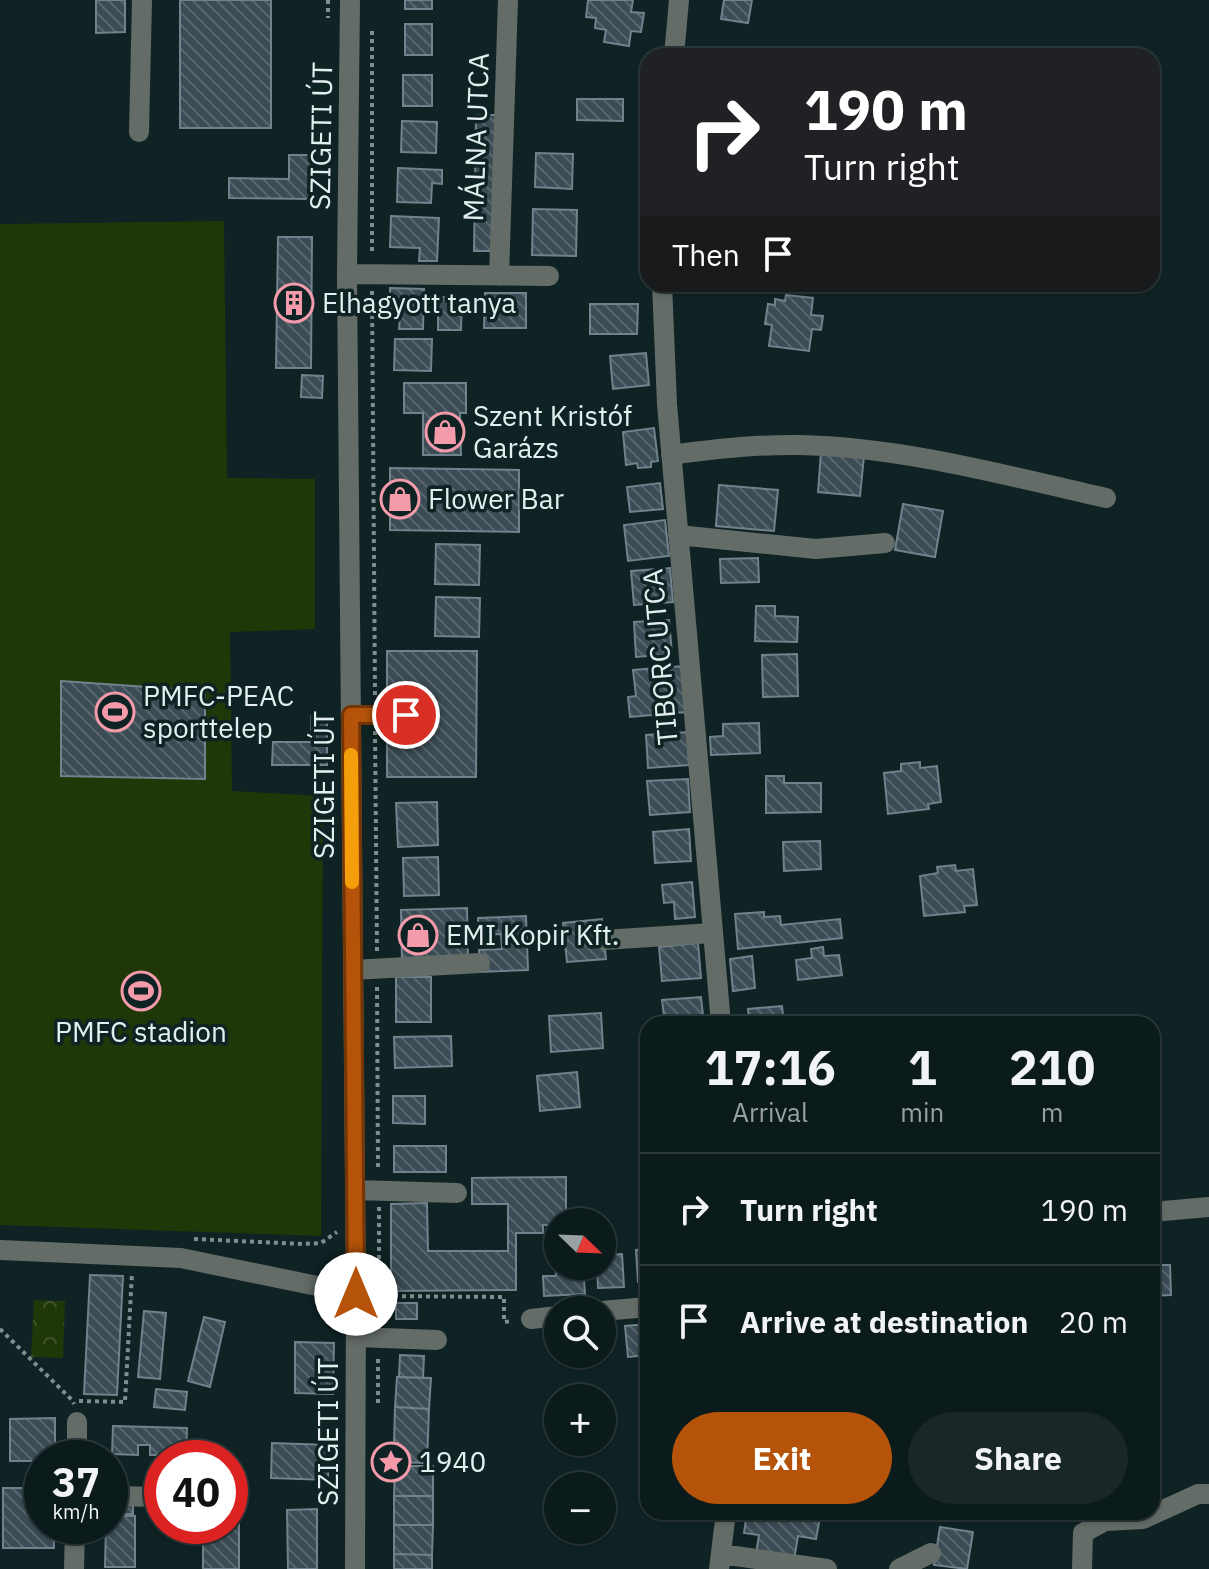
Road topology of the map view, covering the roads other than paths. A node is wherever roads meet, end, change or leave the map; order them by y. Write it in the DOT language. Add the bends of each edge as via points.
graph roads {
  1 [pos="142,0"];
  2 [pos="350,0"];
  3 [pos="508,0"];
  4 [pos="679,0"];
  5 [pos="675,48"];
  6 [pos="139,132"];
  7 [pos="347,274"];
  8 [pos="499,276"];
  9 [pos="549,276"];
  10 [pos="662,292"];
  11 [pos="671,455"];
  12 [pos="1106,498"];
  13 [pos="678,535"];
  14 [pos="885,543"];
  15 [pos="351,715"];
  16 [pos="406,715"];
  17 [pos="712,933"];
  18 [pos="604,940"];
  19 [pos="480,963"];
  20 [pos="353,970"];
  21 [pos="720,1016"];
  22 [pos="355,1190"];
  23 [pos="457,1193"];
  24 [pos="1209,1207"];
  25 [pos="1160,1211"];
  26 [pos="0,1250"];
  27 [pos="356,1294"];
  28 [pos="640,1308"];
  29 [pos="616,1310"];
  30 [pos="544,1318"];
  31 [pos="531,1319"];
  32 [pos="356,1337"];
  33 [pos="437,1340"];
  34 [pos="75,1411"];
  35 [pos="76,1440"];
  36 [pos="1209,1494"];
  37 [pos="1160,1511"];
  38 [pos="725,1520"];
  39 [pos="1124,1520"];
  40 [pos="75,1544"];
  41 [pos="931,1553"];
  42 [pos="720,1562"];
  43 [pos="74,1569"];
  44 [pos="355,1569"];
  45 [pos="827,1569"];
  46 [pos="899,1569"];
  47 [pos="1082,1569"];
  1 -- 6 [label="street"];
  2 -- 7 [label="street, SZIGETI ÚT"];
  3 -- 8 [label="street, MÁLNA UTCA"];
  4 -- 5 [label="street"];
  7 -- 8 [label="street"];
  7 -- 15 [label="street, SZIGETI ÚT"];
  8 -- 9 [label="street"];
  10 -- 11 [label="street, TIBORC UTCA"];
  11 -- 12 [label="street" via="745,446 849,448"];
  11 -- 13 [label="street, TIBORC UTCA"];
  13 -- 14 [label="street" via="816,549"];
  13 -- 17 [label="street, TIBORC UTCA"];
  15 -- 16 [label="street"];
  15 -- 20 [label="street, SZIGETI ÚT"];
  17 -- 18 [label="street"];
  17 -- 21 [label="street, TIBORC UTCA"];
  19 -- 20 [label="street"];
  20 -- 22 [label="street, SZIGETI ÚT"];
  22 -- 23 [label="street"];
  22 -- 27 [label="street, SZIGETI ÚT"];
  24 -- 25 [label="street"];
  26 -- 27 [label="street" via="181,1258"];
  27 -- 32 [label="street, SZIGETI ÚT"];
  28 -- 29 [label="street"];
  30 -- 31 [label="street"];
  32 -- 33 [label="street"];
  32 -- 44 [label="street, SZIGETI ÚT"];
  34 -- 35 [label="street"];
  36 -- 37 [label="street"];
  38 -- 42 [label="street"];
  39 -- 47 [label="street" via="1105,1521 1083,1533"];
  40 -- 43 [label="street"];
  41 -- 46 [label="street"];
  42 -- 45 [label="street"];
}
